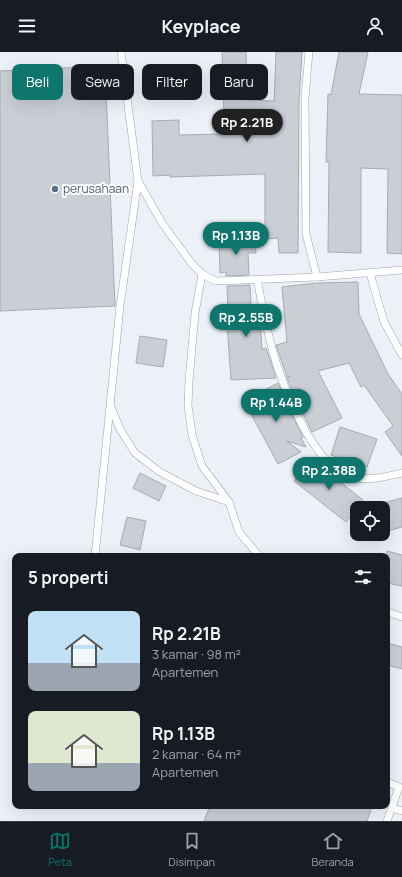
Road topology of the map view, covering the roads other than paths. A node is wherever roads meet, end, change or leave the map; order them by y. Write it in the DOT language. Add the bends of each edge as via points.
graph roads {
  1 [pos="121,52"];
  2 [pos="309,52"];
  3 [pos="138,181"];
  4 [pos="402,270"];
  5 [pos="370,273"];
  6 [pos="202,274"];
  7 [pos="317,277"];
  8 [pos="257,279"];
  9 [pos="402,355"];
  10 [pos="110,405"];
  11 [pos="402,473"];
  12 [pos="229,502"];
  13 [pos="95,553"];
  14 [pos="257,553"];
  15 [pos="390,613"];
  16 [pos="402,617"];
  17 [pos="402,779"];
  18 [pos="390,783"];
  19 [pos="399,787"];
  20 [pos="392,808"];
  21 [pos="402,811"];
  22 [pos="387,821"];
  1 -- 3 [label="lane"];
  2 -- 7 [label="lane" via="305,98 306,234"];
  3 -- 6 [label="lane" via="162,223"];
  3 -- 10 [label="lane" via="120,306"];
  4 -- 5 [label="lane"];
  5 -- 7 [label="lane"];
  5 -- 9 [label="lane" via="384,322"];
  6 -- 8 [label="lane" via="216,281"];
  6 -- 12 [label="lane" via="195,313 188,404 192,435 202,466"];
  7 -- 8 [label="lane"];
  8 -- 11 [label="lane" via="278,368 296,412 321,455 338,471 348,476 368,478"];
  10 -- 12 [label="lane" via="120,429 135,453 160,472 190,488"];
  10 -- 13 [label="lane"];
  12 -- 14 [label="lane" via="239,532"];
  15 -- 16 [label="lane"];
  17 -- 19 [label="lane"];
  18 -- 19 [label="lane"];
  19 -- 20 [label="lane"];
  20 -- 21 [label="lane"];
  20 -- 22 [label="lane"];
}
